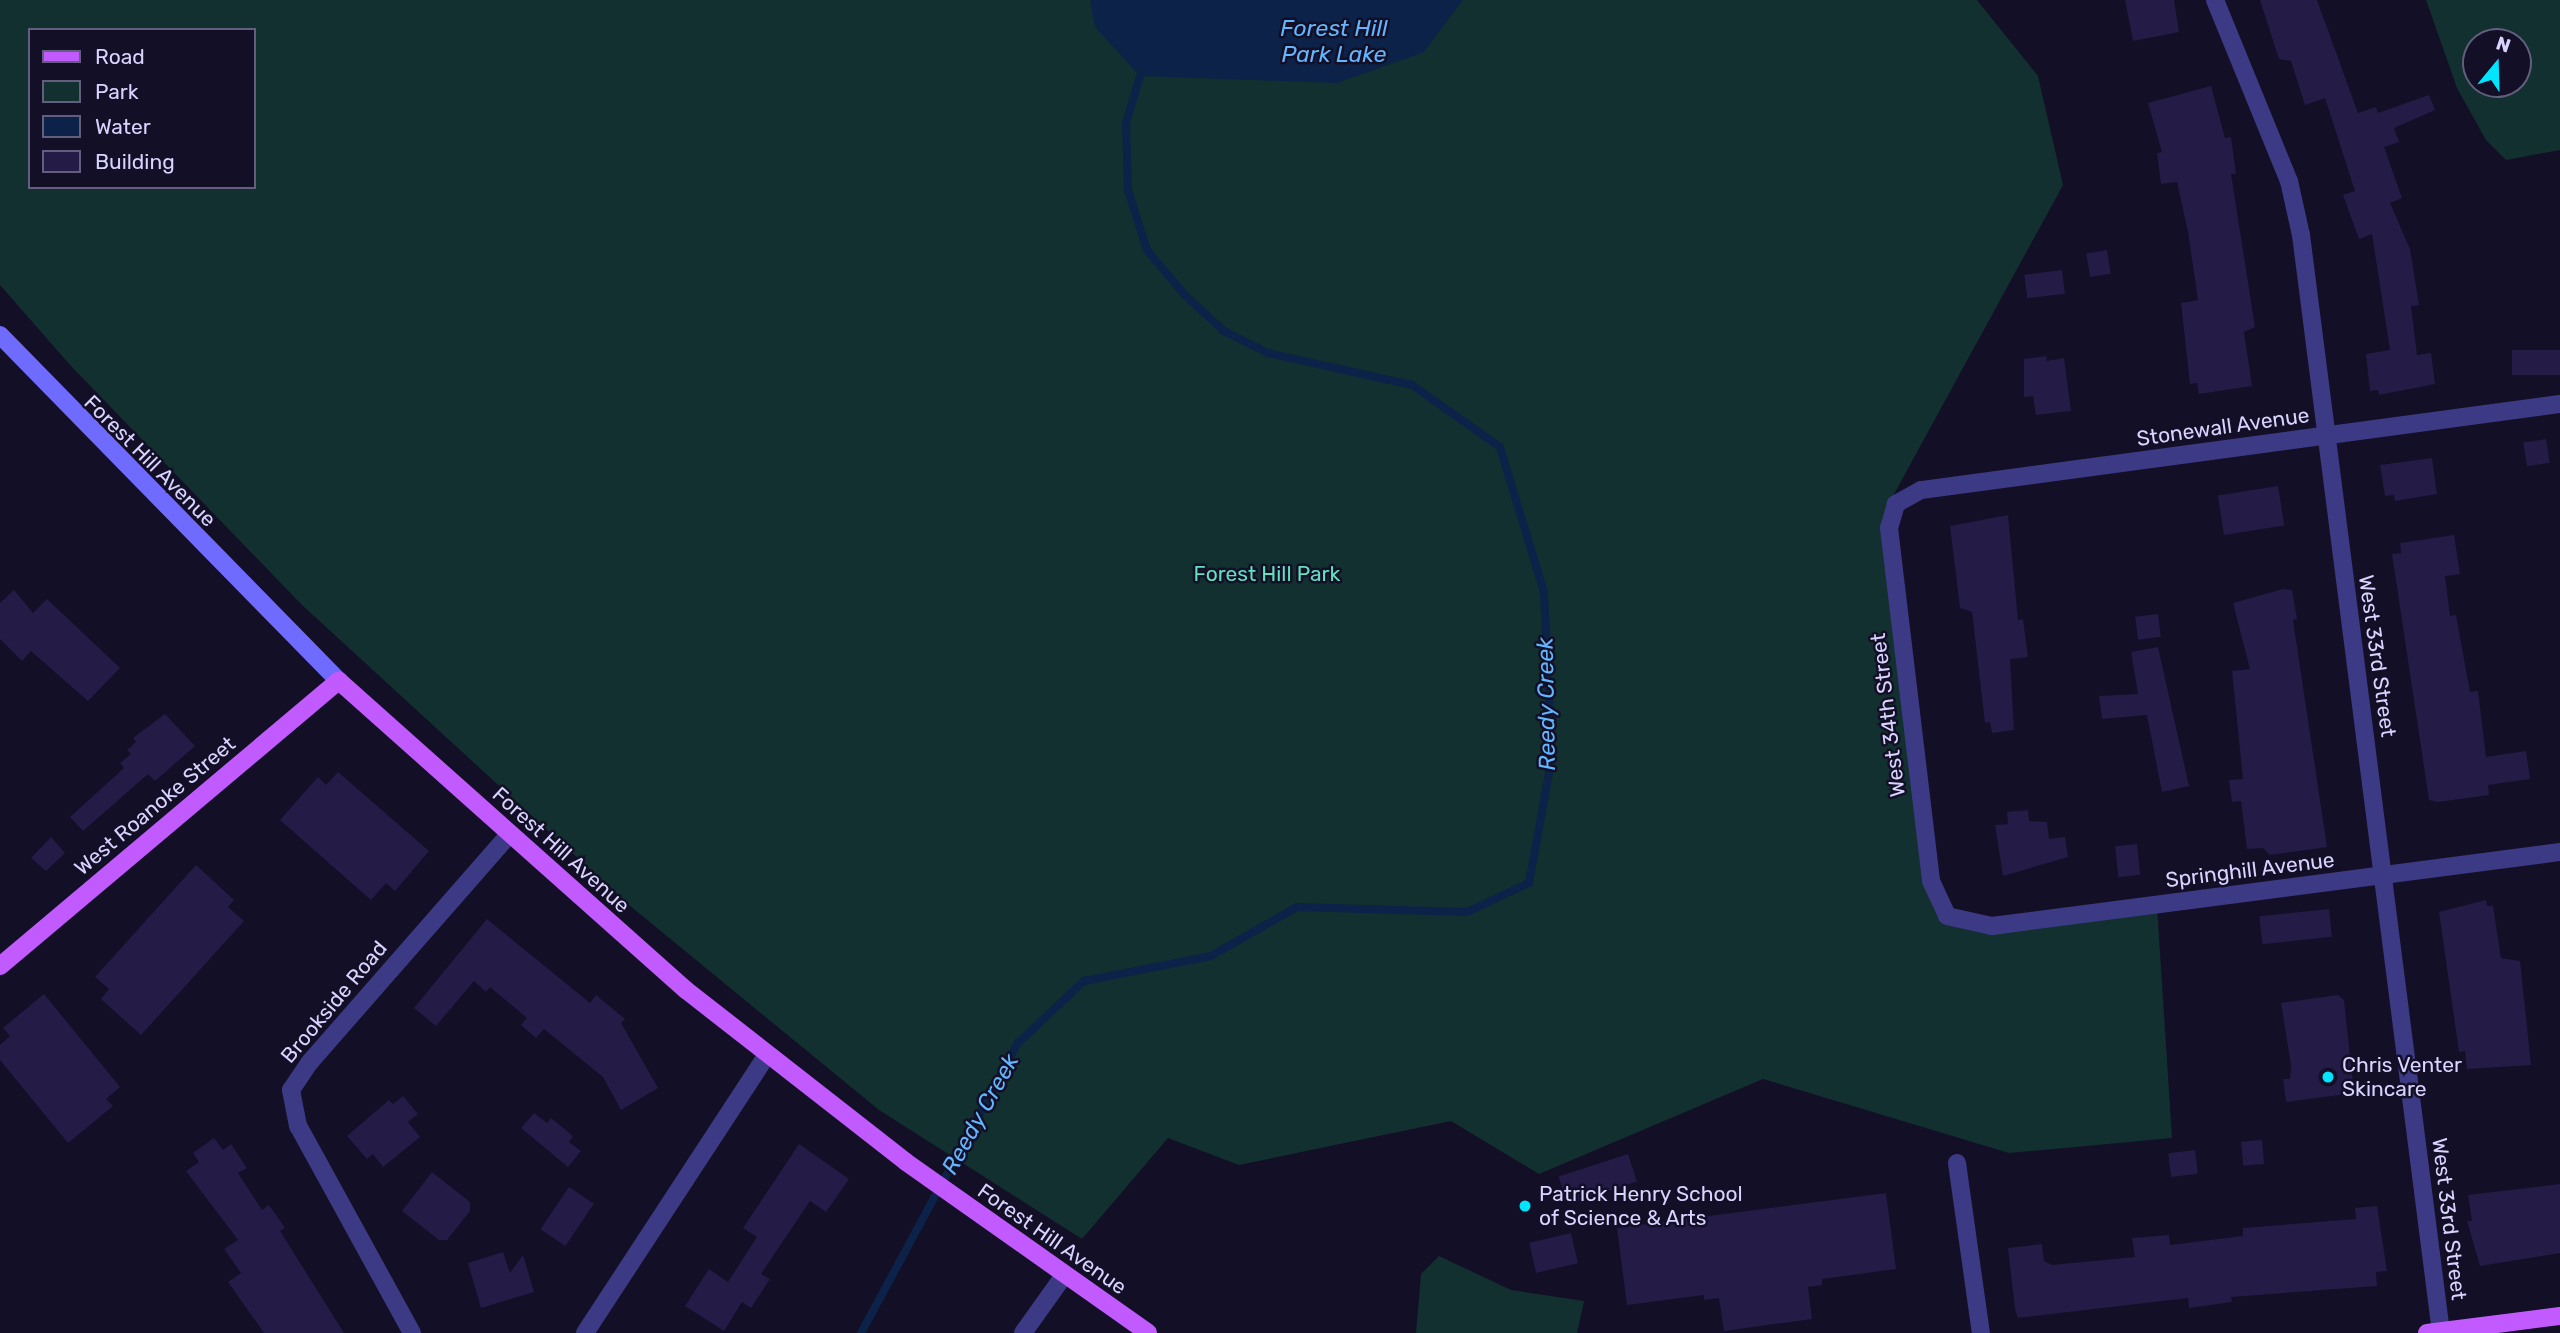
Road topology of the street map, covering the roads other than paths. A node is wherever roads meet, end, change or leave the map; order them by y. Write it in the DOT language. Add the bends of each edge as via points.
graph roads {
  1 [pos="2215,0"];
  2 [pos="0,335"];
  3 [pos="2560,404"];
  4 [pos="2323,436"];
  5 [pos="1896,504"];
  6 [pos="339,681"];
  7 [pos="509,835"];
  8 [pos="2560,852"];
  9 [pos="2385,876"];
  10 [pos="1947,916"];
  11 [pos="0,966"];
  12 [pos="767,1055"];
  13 [pos="1957,1163"];
  14 [pos="1063,1277"];
  15 [pos="2560,1316"];
  16 [pos="2436,1332"];
  17 [pos="412,1333"];
  18 [pos="585,1333"];
  19 [pos="1023,1333"];
  20 [pos="1148,1333"];
  21 [pos="1981,1333"];
  1 -- 4 [label="street, West 33rd Street" via="2297,208"];
  2 -- 6 [label="main road, Forest Hill Avenue"];
  3 -- 4 [label="street, Stonewall Avenue"];
  4 -- 5 [label="street, Stonewall Avenue" via="1921,490"];
  4 -- 9 [label="street, West 33rd Street"];
  5 -- 10 [label="street, West 34th Street" via="1889,538 1929,867 1934,897"];
  6 -- 7 [label="main road, Forest Hill Avenue"];
  6 -- 11 [label="main road, West Roanoke Street"];
  7 -- 12 [label="main road, Forest Hill Avenue"];
  7 -- 17 [label="street, Brookside Road" via="310,1062 291,1090 298,1126"];
  8 -- 9 [label="street, Springhill Avenue"];
  9 -- 10 [label="street, Springhill Avenue" via="1992,926"];
  9 -- 16 [label="street, West 33rd Street"];
  12 -- 14 [label="main road, Forest Hill Avenue"];
  12 -- 18 [label="street"];
  13 -- 21 [label="street"];
  14 -- 19 [label="street"];
  14 -- 20 [label="main road, Forest Hill Avenue"];
  15 -- 16 [label="main road"];
}
